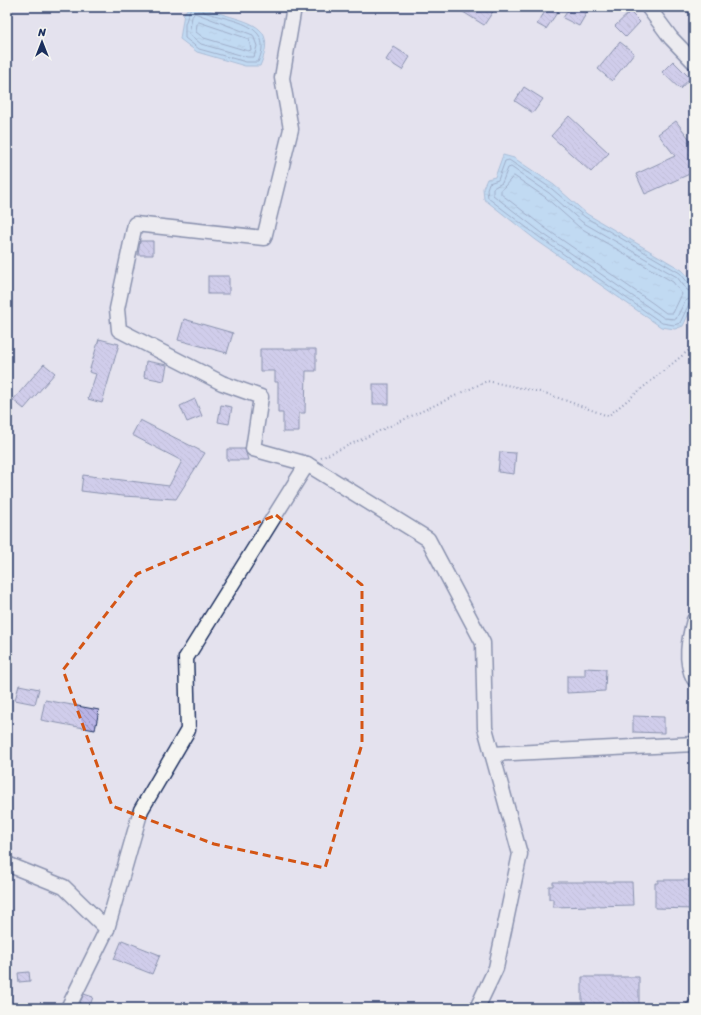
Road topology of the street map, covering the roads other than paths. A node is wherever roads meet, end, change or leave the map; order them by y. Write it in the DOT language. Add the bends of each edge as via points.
graph roads {
  1 [pos="294,7"];
  2 [pos="648,7"];
  3 [pos="694,62"];
  4 [pos="307,464"];
  5 [pos="694,620"];
  6 [pos="694,679"];
  7 [pos="694,744"];
  8 [pos="492,754"];
  9 [pos="7,864"];
  10 [pos="107,930"];
  11 [pos="68,1008"];
  12 [pos="477,1008"];
  1 -- 4 [label="street" via="282,78 291,129 264,238 135,224 118,309 120,330 222,383 261,397 253,449"];
  2 -- 3 [label="street" via="671,38"];
  4 -- 8 [label="street" via="428,539 483,643 485,728"];
  4 -- 10 [label="street" via="186,658 188,730 141,810"];
  5 -- 6 [label="street" via="688,656 689,669"];
  7 -- 8 [label="street"];
  8 -- 12 [label="street" via="520,854 496,968"];
  9 -- 10 [label="street" via="64,887"];
  10 -- 11 [label="street"];
}
